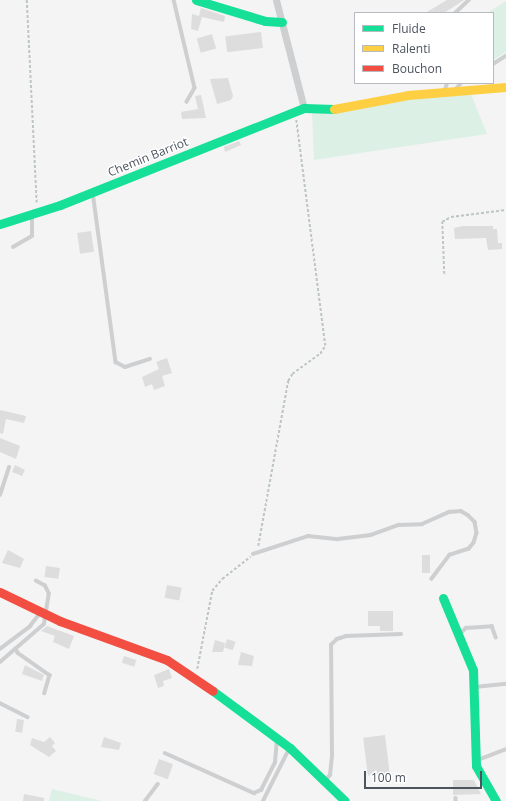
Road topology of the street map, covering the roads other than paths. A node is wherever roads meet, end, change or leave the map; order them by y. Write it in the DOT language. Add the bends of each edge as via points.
graph roads {
  1 [pos="174,0"];
  2 [pos="196,0"];
  3 [pos="276,0"];
  4 [pos="469,0"];
  5 [pos="456,12"];
  6 [pos="282,22"];
  7 [pos="506,56"];
  8 [pos="494,63"];
  9 [pos="458,86"];
  10 [pos="446,87"];
  11 [pos="506,87"];
  12 [pos="187,102"];
  13 [pos="299,110"];
  14 [pos="93,191"];
  15 [pos="32,214"];
  16 [pos="0,224"];
  17 [pos="13,247"];
  18 [pos="150,359"];
  19 [pos="8,467"];
  20 [pos="0,495"];
  21 [pos="253,554"];
  22 [pos="432,579"];
  23 [pos="36,581"];
  24 [pos="0,592"];
  25 [pos="442,598"];
  26 [pos="44,613"];
  27 [pos="401,634"];
  28 [pos="496,637"];
  29 [pos="459,638"];
  30 [pos="16,648"];
  31 [pos="0,649"];
  32 [pos="0,662"];
  33 [pos="506,684"];
  34 [pos="475,687"];
  35 [pos="45,693"];
  36 [pos="0,703"];
  37 [pos="28,717"];
  38 [pos="277,738"];
  39 [pos="290,748"];
  40 [pos="506,749"];
  41 [pos="165,753"];
  42 [pos="476,762"];
  43 [pos="324,782"];
  44 [pos="158,784"];
  45 [pos="145,801"];
  46 [pos="263,801"];
  47 [pos="345,801"];
  48 [pos="496,801"];
  1 -- 12 [label="lane" via="195,88"];
  2 -- 6 [label="street" via="265,21"];
  3 -- 6 [label="street"];
  4 -- 5 [label="lane"];
  6 -- 13 [label="street"];
  7 -- 8 [label="lane"];
  9 -- 10 [label="street"];
  9 -- 11 [label="street"];
  10 -- 13 [label="street" via="326,110"];
  13 -- 14 [label="street, Chemin Barriot"];
  14 -- 15 [label="street, Chemin Barriot"];
  14 -- 18 [label="lane" via="116,362 125,367"];
  15 -- 16 [label="street, Chemin Barriot"];
  15 -- 17 [label="lane" via="32,236"];
  19 -- 20 [label="lane"];
  21 -- 22 [label="lane" via="308,536 338,539 370,535 398,525 422,524 449,512 461,511 468,514 475,522 477,533 474,543 469,549 450,555"];
  23 -- 26 [label="lane" via="45,586 50,594"];
  24 -- 26 [label="street"];
  25 -- 29 [label="street"];
  26 -- 30 [label="lane" via="44,624"];
  26 -- 31 [label="lane"];
  26 -- 38 [label="street" via="148,652 192,677"];
  27 -- 43 [label="lane" via="346,636 337,639 331,645 332,754 330,775"];
  28 -- 29 [label="lane" via="492,626 466,628"];
  29 -- 34 [label="street" via="473,670"];
  30 -- 32 [label="lane"];
  30 -- 35 [label="lane" via="18,653 50,675"];
  33 -- 34 [label="lane"];
  34 -- 42 [label="street"];
  36 -- 37 [label="lane"];
  38 -- 39 [label="street"];
  38 -- 41 [label="lane" via="275,762 261,790 254,793"];
  39 -- 43 [label="street"];
  39 -- 46 [label="lane"];
  40 -- 42 [label="lane"];
  42 -- 48 [label="street" via="478,776"];
  43 -- 47 [label="street"];
  44 -- 45 [label="lane"];
}
